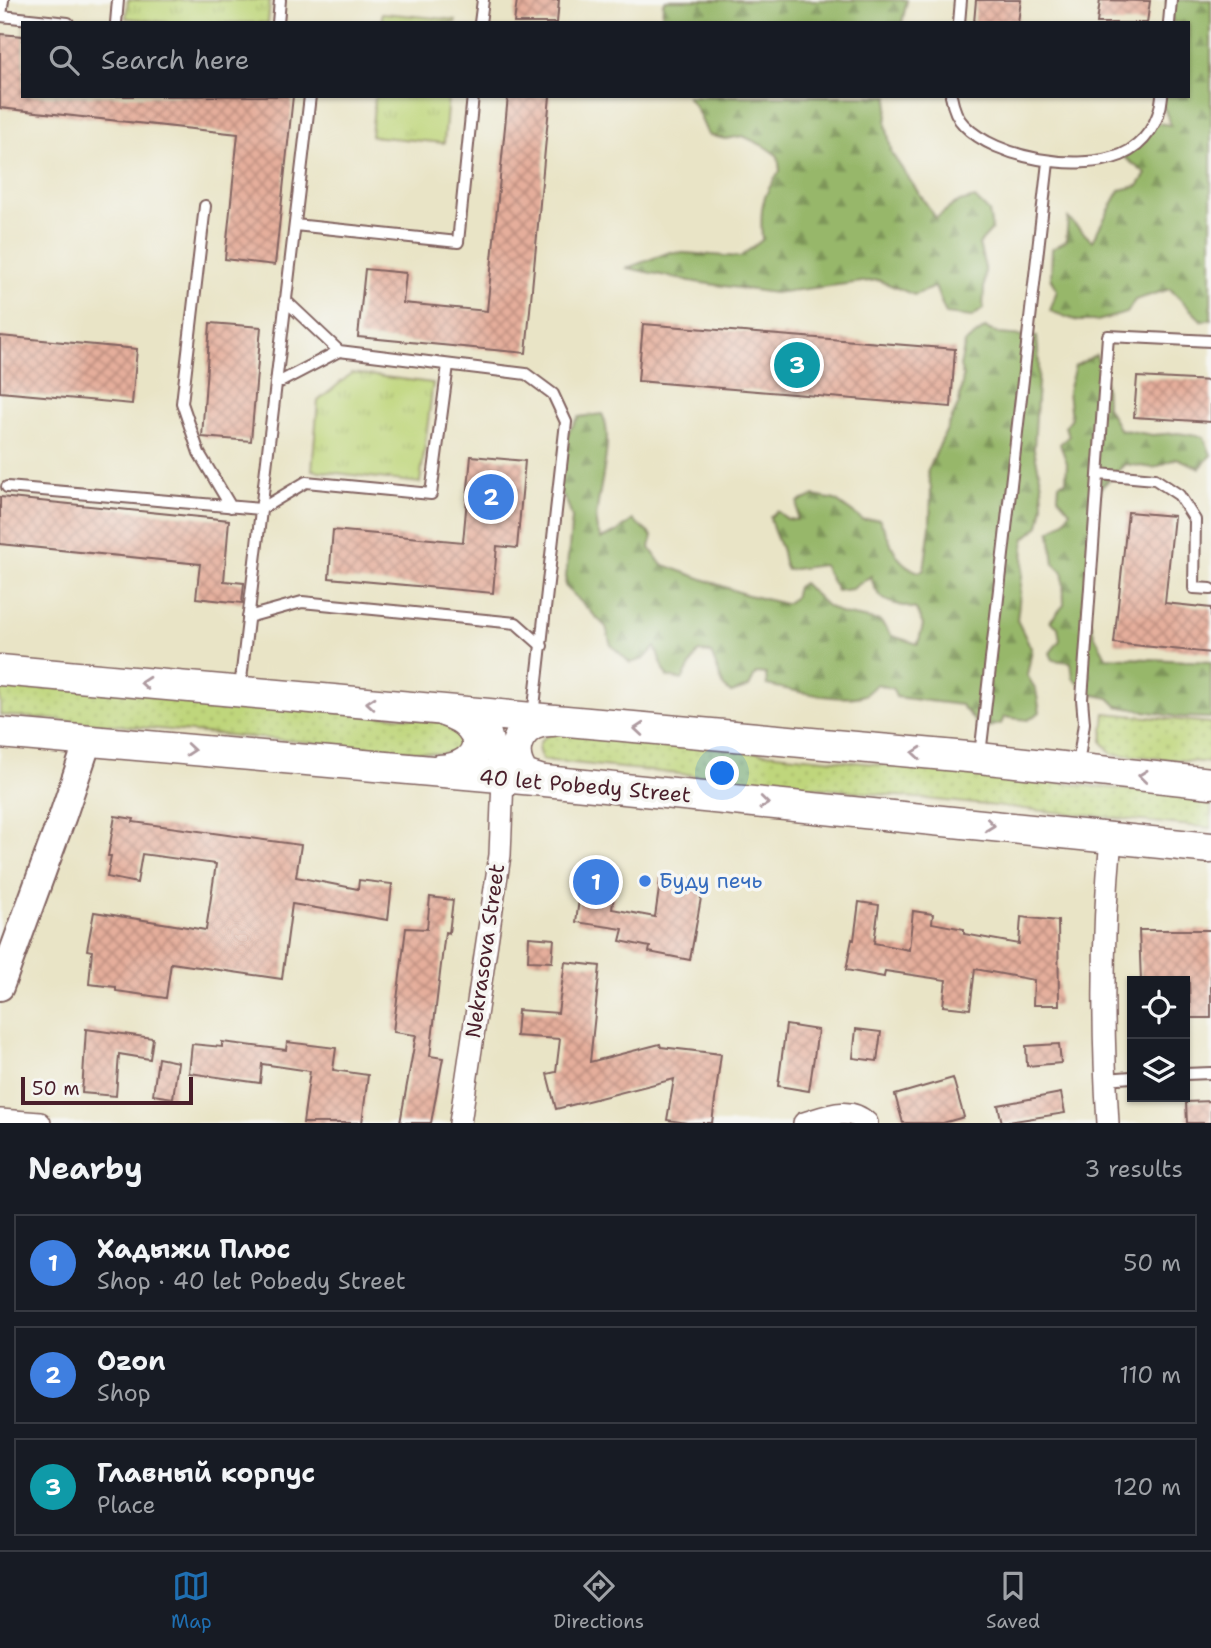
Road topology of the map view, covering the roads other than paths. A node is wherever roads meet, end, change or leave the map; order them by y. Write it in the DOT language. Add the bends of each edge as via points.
graph roads {
  1 [pos="3,0"];
  2 [pos="118,0"];
  3 [pos="281,0"];
  4 [pos="483,0"];
  5 [pos="961,0"];
  6 [pos="1171,0"];
  7 [pos="49,21"];
  8 [pos="116,21"];
  9 [pos="278,21"];
  10 [pos="480,21"];
  11 [pos="959,21"];
  12 [pos="1169,21"];
  13 [pos="310,98"];
  14 [pos="473,98"];
  15 [pos="951,98"];
  16 [pos="1161,98"];
  17 [pos="1048,162"];
  18 [pos="205,206"];
  19 [pos="295,225"];
  20 [pos="285,300"];
  21 [pos="1211,341"];
  22 [pos="339,351"];
  23 [pos="449,365"];
  24 [pos="276,384"];
  25 [pos="1099,474"];
  26 [pos="7,487"];
  27 [pos="231,507"];
  28 [pos="261,509"];
  29 [pos="1211,589"];
  30 [pos="248,617"];
  31 [pos="542,646"];
  32 [pos="0,670"];
  33 [pos="239,691"];
  34 [pos="439,709"];
  35 [pos="485,714"];
  36 [pos="545,720"];
  37 [pos="0,733"];
  38 [pos="88,741"];
  39 [pos="979,758"];
  40 [pos="1078,769"];
  41 [pos="428,770"];
  42 [pos="503,778"];
  43 [pos="545,781"];
  44 [pos="1211,783"];
  45 [pos="1111,838"];
  46 [pos="1211,848"];
  47 [pos="0,987"];
  48 [pos="1211,1073"];
  49 [pos="1190,1074"];
  50 [pos="1127,1077"];
  51 [pos="1105,1079"];
  52 [pos="0,1120"];
  53 [pos="40,1123"];
  54 [pos="460,1123"];
  55 [pos="804,1123"];
  56 [pos="867,1123"];
  57 [pos="1108,1123"];
  1 -- 7 [label="lane" via="1,16"];
  2 -- 8 [label="lane"];
  3 -- 9 [label="lane"];
  4 -- 10 [label="lane"];
  5 -- 11 [label="lane"];
  6 -- 12 [label="lane"];
  13 -- 19 [label="lane"];
  14 -- 19 [label="lane" via="458,242"];
  15 -- 17 [label="lane" via="964,125 981,138"];
  16 -- 17 [label="lane" via="1154,127 1122,155"];
  17 -- 39 [label="lane"];
  18 -- 27 [label="lane" via="182,403 199,453"];
  19 -- 20 [label="lane"];
  20 -- 22 [label="lane"];
  20 -- 24 [label="lane"];
  21 -- 25 [label="lane" via="1108,336"];
  22 -- 23 [label="lane"];
  22 -- 24 [label="lane"];
  23 -- 28 [label="lane" via="431,494 306,482"];
  23 -- 31 [label="lane" via="526,374 553,394 566,422"];
  24 -- 28 [label="lane"];
  25 -- 29 [label="lane" via="1155,479 1179,495 1195,520 1194,588"];
  25 -- 40 [label="lane"];
  26 -- 27 [label="lane"];
  27 -- 28 [label="lane"];
  28 -- 30 [label="lane"];
  30 -- 31 [label="lane" via="302,602 516,623"];
  30 -- 33 [label="lane"];
  31 -- 36 [label="lane"];
  33 -- 32 [label="main road, one-way"];
  34 -- 33 [label="main road, one-way"];
  34 -- 35 [label="main road"];
  34 -- 41 [label="main road" via="467,721 477,739 475,752 464,765"];
  35 -- 36 [label="main road"];
  35 -- 42 [label="street, Nekrasova Street"];
  39 -- 36 [label="main road, one-way"];
  36 -- 43 [label="main road" via="526,729 515,759 523,775"];
  37 -- 38 [label="main road, 40 let Pobedy Street"];
  38 -- 41 [label="main road, 40 let Pobedy Street, one-way"];
  38 -- 47 [label="street"];
  39 -- 40 [label="main road"];
  44 -- 40 [label="main road, one-way"];
  41 -- 42 [label="main road, 40 let Pobedy Street"];
  42 -- 43 [label="main road, 40 let Pobedy Street"];
  42 -- 54 [label="street, Nekrasova Street" via="500,855"];
  43 -- 45 [label="main road, 40 let Pobedy Street, one-way"];
  45 -- 46 [label="main road, 40 let Pobedy Street"];
  45 -- 51 [label="street" via="1104,913"];
  48 -- 49 [label="lane"];
  50 -- 51 [label="lane"];
  51 -- 57 [label="street"];
  52 -- 53 [label="street"];
  55 -- 56 [label="street" via="844,1112"];
}
